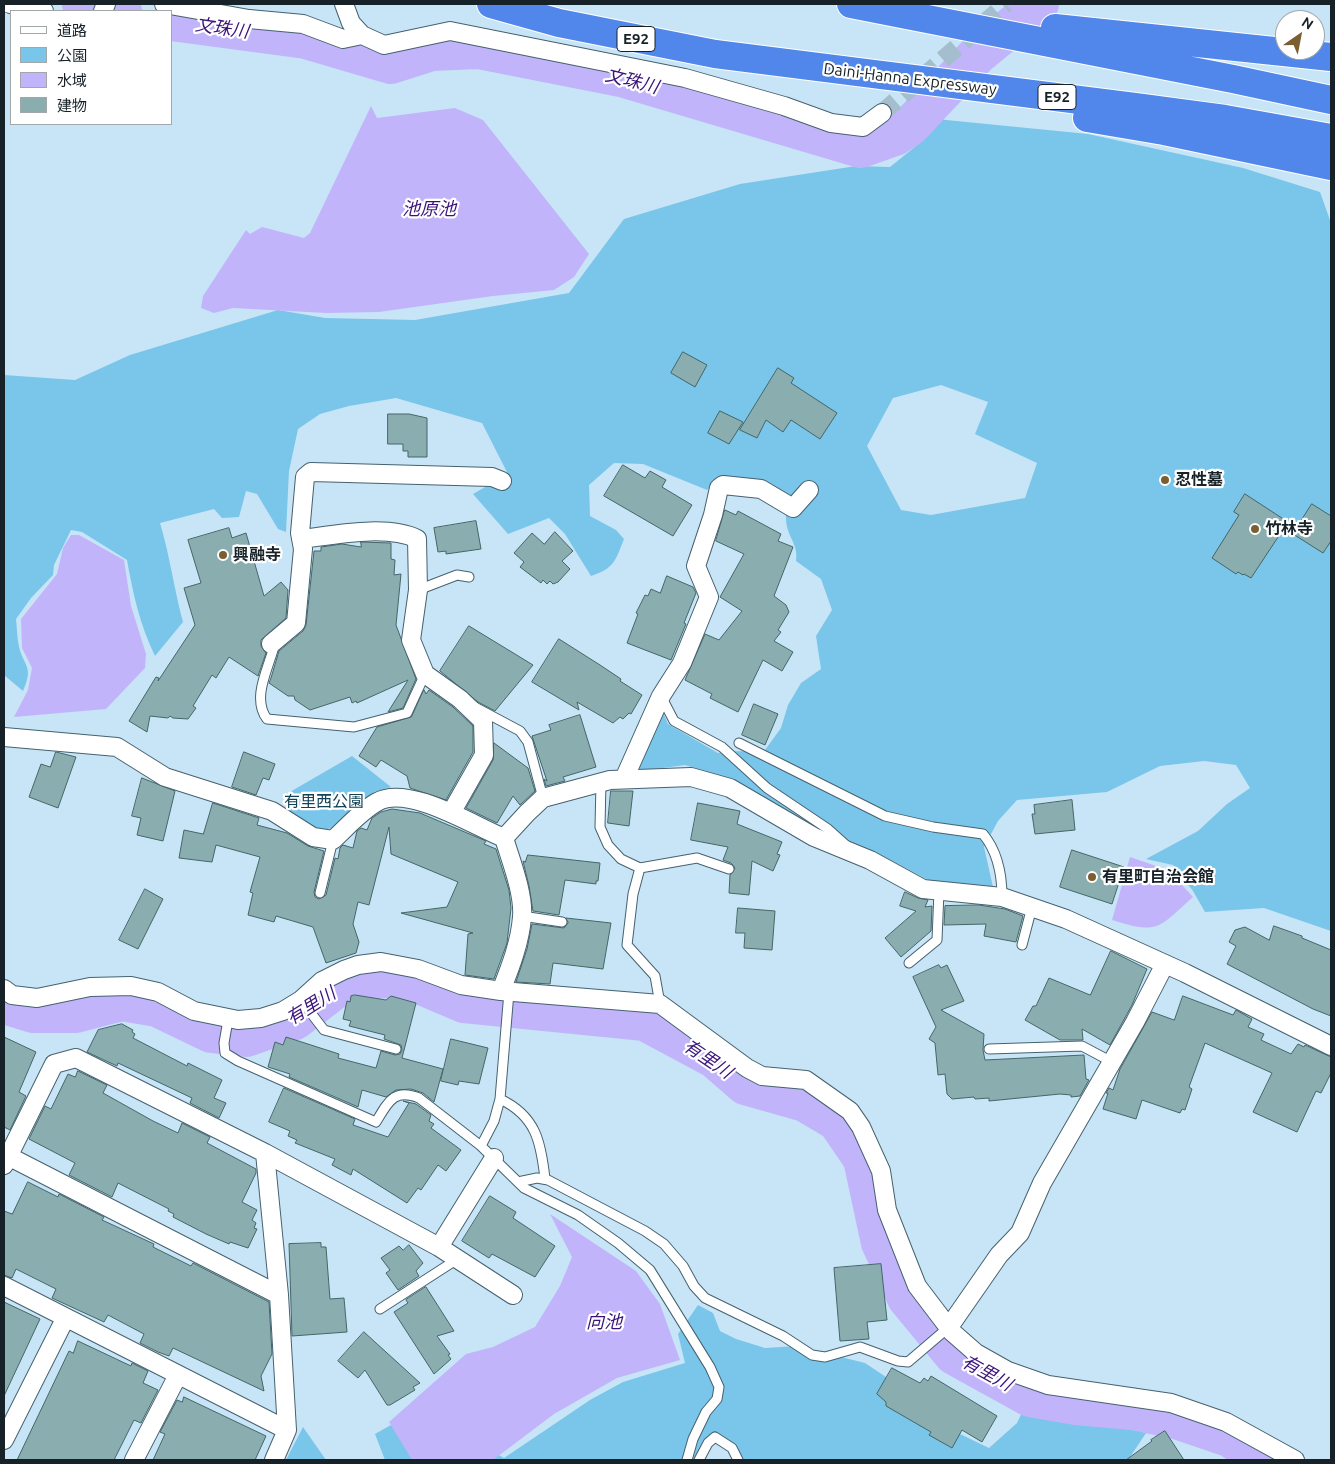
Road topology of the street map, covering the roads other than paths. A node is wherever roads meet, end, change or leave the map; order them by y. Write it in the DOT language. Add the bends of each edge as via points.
graph roads {
  1 [pos="10,4"];
  2 [pos="164,4"];
  3 [pos="344,4"];
  4 [pos="491,4"];
  5 [pos="851,4"];
  6 [pos="862,4"];
  7 [pos="39,10"];
  8 [pos="362,36"];
  9 [pos="1331,58"];
  10 [pos="783,63"];
  11 [pos="1331,100"];
  12 [pos="882,113"];
  13 [pos="1331,138"];
  14 [pos="1331,166"];
  15 [pos="502,481"];
  16 [pos="809,490"];
  17 [pos="301,539"];
  18 [pos="469,577"];
  19 [pos="418,590"];
  20 [pos="271,644"];
  21 [pos="425,674"];
  22 [pos="661,696"];
  23 [pos="466,705"];
  24 [pos="4,737"];
  25 [pos="739,743"];
  26 [pos="624,779"];
  27 [pos="601,782"];
  28 [pos="544,798"];
  29 [pos="451,814"];
  30 [pos="504,838"];
  31 [pos="333,840"];
  32 [pos="852,853"];
  33 [pos="640,868"];
  34 [pos="729,869"];
  35 [pos="939,891"];
  36 [pos="320,894"];
  37 [pos="1002,897"];
  38 [pos="1032,907"];
  39 [pos="522,916"];
  40 [pos="562,922"];
  41 [pos="1022,946"];
  42 [pos="909,963"];
  43 [pos="1166,964"];
  44 [pos="4,988"];
  45 [pos="505,992"];
  46 [pos="301,1000"];
  47 [pos="660,1004"];
  48 [pos="228,1020"];
  49 [pos="1331,1046"];
  50 [pos="396,1049"];
  51 [pos="989,1049"];
  52 [pos="1112,1062"];
  53 [pos="500,1099"];
  54 [pos="488,1152"];
  55 [pos="265,1153"];
  56 [pos="6,1160"];
  57 [pos="544,1179"];
  58 [pos="518,1182"];
  59 [pos="439,1247"];
  60 [pos="456,1260"];
  61 [pos="4,1286"];
  62 [pos="279,1295"];
  63 [pos="513,1295"];
  64 [pos="380,1309"];
  65 [pos="65,1319"];
  66 [pos="949,1327"];
  67 [pos="178,1375"];
  68 [pos="287,1430"];
  69 [pos="4,1440"];
  70 [pos="134,1460"];
  71 [pos="274,1460"];
  72 [pos="687,1460"];
  73 [pos="699,1460"];
  74 [pos="738,1460"];
  75 [pos="1295,1460"];
  1 -- 7 [label="street"];
  2 -- 8 [label="street" via="249,19 303,24 343,39"];
  3 -- 8 [label="street"];
  4 -- 10 [label="highway, Daini-Hanna Expressway / E92" via="559,23 647,41"];
  5 -- 11 [label="highway"];
  6 -- 9 [label="highway"];
  8 -- 12 [label="street" via="384,45 450,31 685,78 831,123 863,127"];
  10 -- 13 [label="highway, Daini-Hanna Expressway / E92" via="1189,114"];
  10 -- 14 [label="highway" via="1164,131"];
  15 -- 17 [label="street" via="492,477 311,472 305,477"];
  16 -- 22 [label="street" via="793,508 760,489 724,485 719,488 696,566 709,597 682,663"];
  17 -- 19 [label="street" via="361,532 407,534 417,539"];
  17 -- 20 [label="street" via="303,549 296,622"];
  18 -- 19 [label="lane" via="457,575"];
  19 -- 21 [label="street" via="411,640"];
  20 -- 21 [label="lane" via="273,650 260,690 263,714 267,718 354,727 407,713"];
  21 -- 23 [label="street"];
  22 -- 26 [label="street"];
  22 -- 32 [label="lane" via="674,721 722,747 767,788 838,836"];
  23 -- 28 [label="lane" via="479,707 520,731 528,742"];
  23 -- 29 [label="street" via="483,721 484,755"];
  24 -- 31 [label="street" via="118,747 165,777 272,811 313,838"];
  25 -- 37 [label="lane" via="885,816 983,834 991,844 1002,877"];
  26 -- 27 [label="street"];
  26 -- 32 [label="street" via="691,777 730,788 814,837"];
  27 -- 28 [label="street"];
  27 -- 33 [label="lane" via="600,827 608,845 621,858"];
  28 -- 30 [label="street"];
  29 -- 30 [label="street"];
  29 -- 31 [label="street" via="420,801 392,796 377,802"];
  30 -- 39 [label="street"];
  31 -- 36 [label="lane"];
  32 -- 35 [label="street" via="923,889"];
  33 -- 34 [label="lane" via="697,858"];
  33 -- 47 [label="lane" via="633,894 627,945 655,976"];
  35 -- 37 [label="street"];
  35 -- 42 [label="lane" via="937,940"];
  37 -- 38 [label="street"];
  38 -- 41 [label="lane"];
  38 -- 43 [label="street"];
  39 -- 40 [label="lane"];
  39 -- 45 [label="street"];
  43 -- 49 [label="street"];
  43 -- 52 [label="street"];
  44 -- 48 [label="street" via="12,994 37,998 90,988 131,986 158,992 194,1011"];
  45 -- 46 [label="street" via="462,985 381,962 344,970 322,982"];
  45 -- 47 [label="street"];
  45 -- 53 [label="lane"];
  46 -- 48 [label="street" via="283,1011 261,1018"];
  46 -- 50 [label="lane" via="324,1030"];
  47 -- 66 [label="street" via="747,1068 762,1076 806,1080 850,1111 881,1171 887,1210 914,1278"];
  48 -- 54 [label="lane" via="224,1053 238,1061 376,1122 387,1102 407,1093 436,1110"];
  51 -- 52 [label="lane" via="1082,1046"];
  52 -- 66 [label="street" via="1042,1183 1020,1233 1000,1255"];
  53 -- 54 [label="lane"];
  53 -- 57 [label="lane" via="522,1112 530,1121 543,1158"];
  54 -- 58 [label="lane"];
  54 -- 59 [label="street"];
  55 -- 56 [label="street" via="76,1058 54,1064"];
  55 -- 59 [label="street"];
  55 -- 62 [label="street"];
  56 -- 62 [label="street"];
  57 -- 58 [label="lane"];
  57 -- 66 [label="lane" via="645,1231 684,1266 694,1286 705,1298 783,1336 812,1355 825,1357 860,1348 908,1362"];
  58 -- 72 [label="lane" via="618,1243 650,1270 668,1297 719,1387 717,1399 706,1412"];
  59 -- 60 [label="street"];
  60 -- 63 [label="street"];
  60 -- 64 [label="lane"];
  61 -- 65 [label="street"];
  62 -- 68 [label="street"];
  65 -- 67 [label="street"];
  65 -- 69 [label="street"];
  66 -- 75 [label="street" via="976,1353 1008,1371 1048,1385 1171,1403 1226,1422"];
  67 -- 68 [label="street"];
  67 -- 70 [label="street"];
  68 -- 71 [label="street"];
  73 -- 74 [label="lane" via="715,1437 732,1448"];
}
